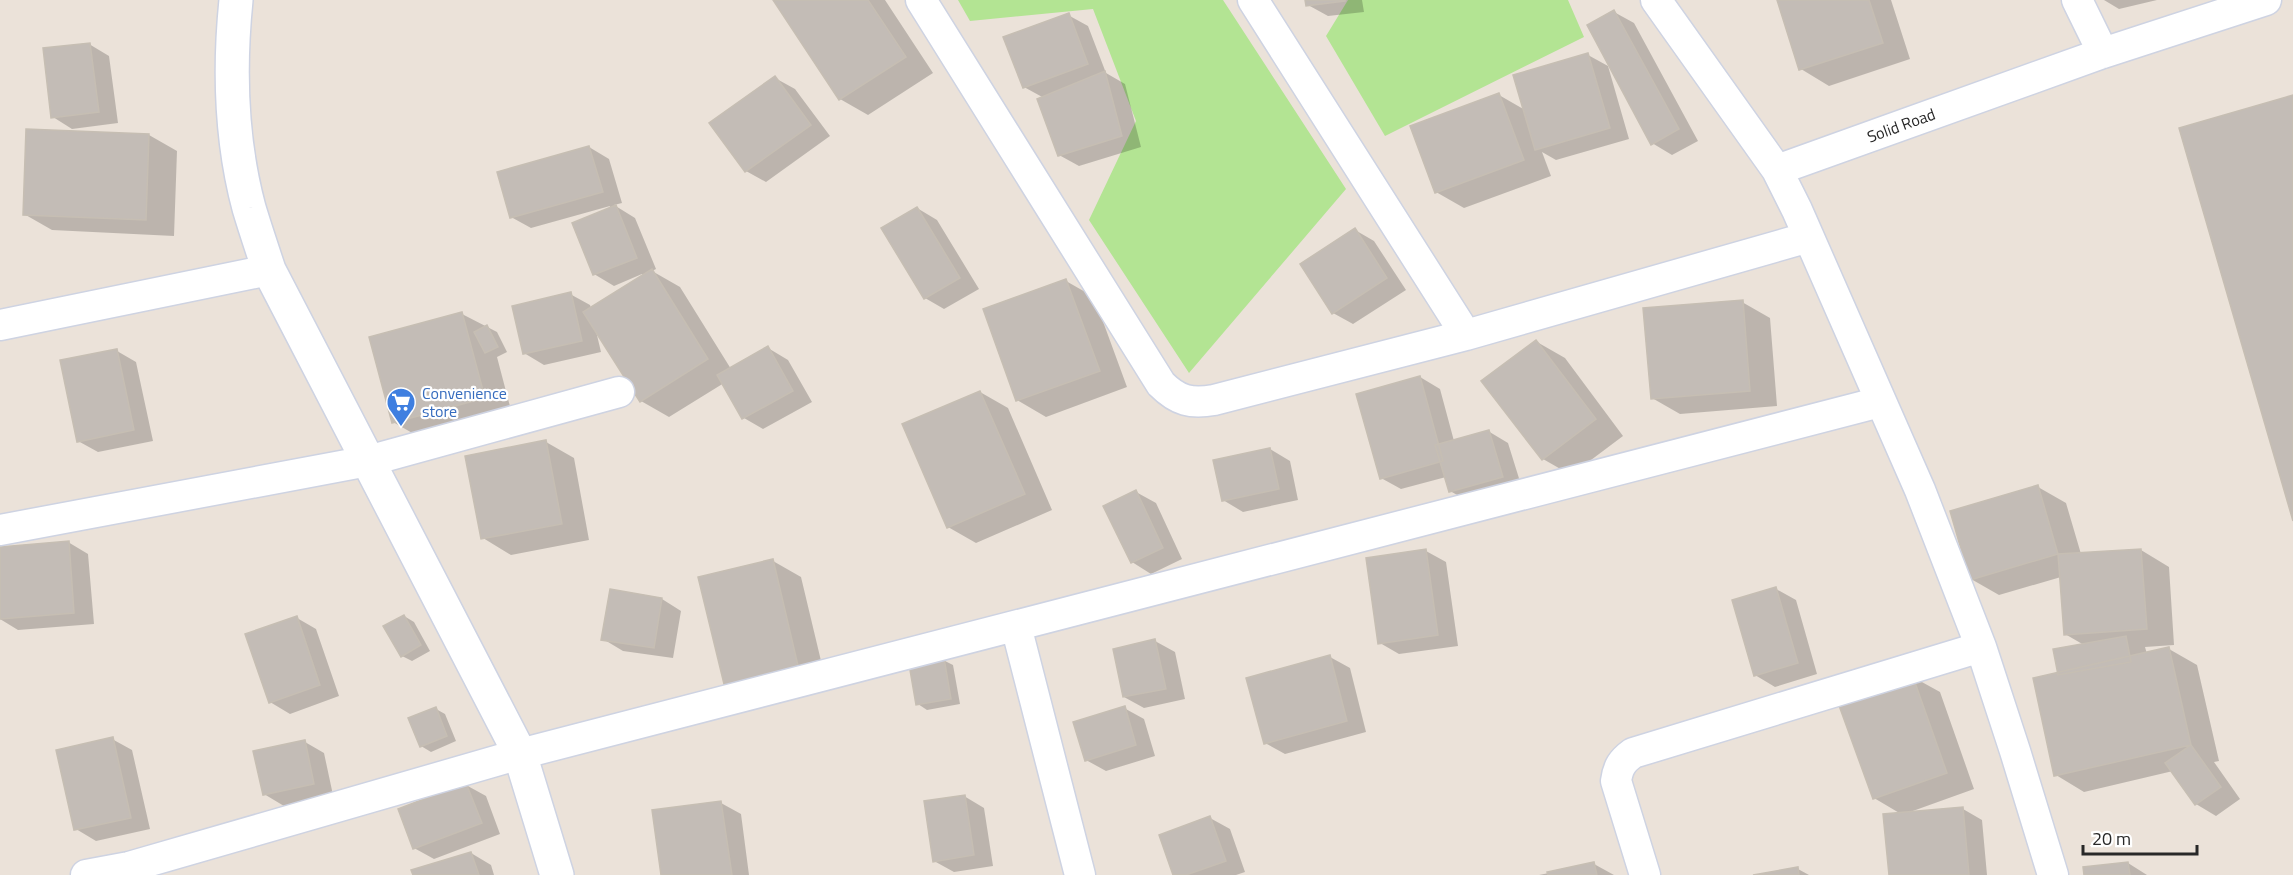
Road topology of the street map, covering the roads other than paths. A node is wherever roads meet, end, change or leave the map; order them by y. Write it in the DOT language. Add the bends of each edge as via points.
graph roads {
  1 [pos="236,0"];
  2 [pos="921,0"];
  3 [pos="1253,0"];
  4 [pos="1656,0"];
  5 [pos="2077,0"];
  6 [pos="2266,0"];
  7 [pos="2103,53"];
  8 [pos="1777,170"];
  9 [pos="1809,237"];
  10 [pos="269,270"];
  11 [pos="0,325"];
  12 [pos="1466,335"];
  13 [pos="620,393"];
  14 [pos="1880,402"];
  15 [pos="368,460"];
  16 [pos="0,530"];
  17 [pos="1016,626"];
  18 [pos="1981,647"];
  19 [pos="520,754"];
  20 [pos="86,875"];
  21 [pos="556,875"];
  22 [pos="1080,875"];
  23 [pos="1646,875"];
  24 [pos="2053,875"];
  1 -- 10 [label="street" via="232,45 234,124 249,206"];
  2 -- 12 [label="street" via="1161,384 1174,396 1198,403 1214,400"];
  3 -- 12 [label="street"];
  4 -- 8 [label="street"];
  5 -- 7 [label="street"];
  6 -- 7 [label="street, Solid Road"];
  7 -- 8 [label="street, Solid Road"];
  8 -- 9 [label="street"];
  9 -- 12 [label="street"];
  9 -- 14 [label="street"];
  10 -- 11 [label="street"];
  10 -- 15 [label="street"];
  13 -- 15 [label="street"];
  14 -- 17 [label="street"];
  14 -- 18 [label="street" via="1920,490"];
  15 -- 16 [label="street"];
  15 -- 19 [label="street"];
  17 -- 19 [label="street"];
  17 -- 22 [label="street"];
  18 -- 23 [label="street" via="1634,753 1623,760 1616,781"];
  18 -- 24 [label="street"];
  19 -- 20 [label="street" via="129,867"];
  19 -- 21 [label="street"];
}
